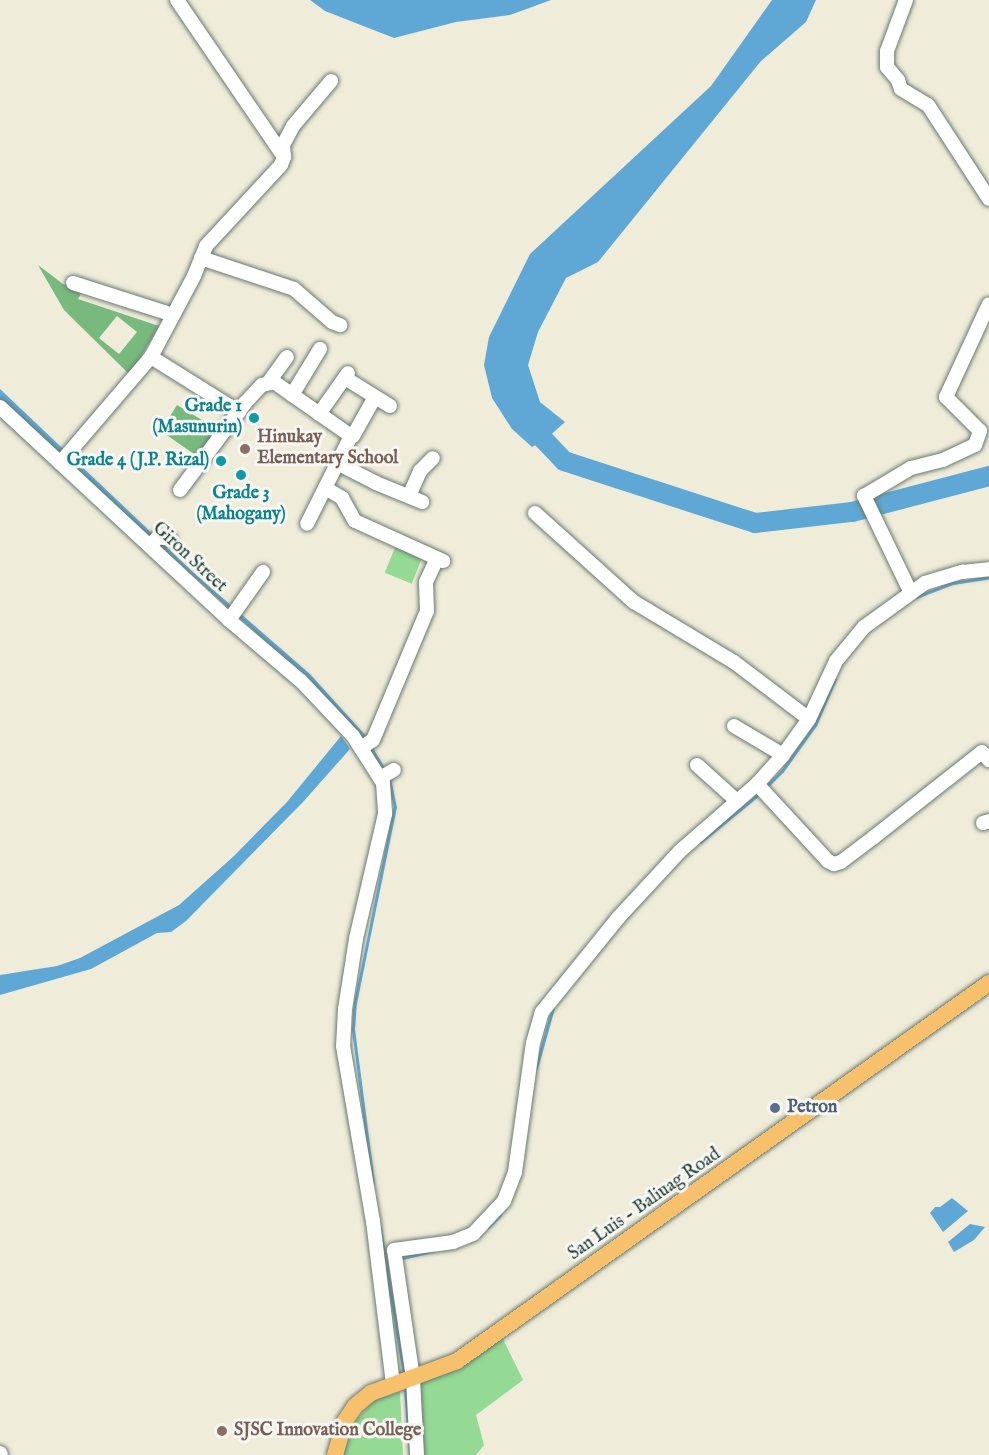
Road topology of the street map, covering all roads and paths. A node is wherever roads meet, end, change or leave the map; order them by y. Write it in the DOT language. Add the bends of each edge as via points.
graph roads {
  1 [pos="177,0"];
  2 [pos="906,0"];
  3 [pos="331,81"];
  4 [pos="284,157"];
  5 [pos="989,199"];
  6 [pos="201,258"];
  7 [pos="74,283"];
  8 [pos="989,304"];
  9 [pos="173,315"];
  10 [pos="340,325"];
  11 [pos="320,349"];
  12 [pos="151,357"];
  13 [pos="287,357"];
  14 [pos="268,384"];
  15 [pos="292,395"];
  16 [pos="375,398"];
  17 [pos="390,406"];
  18 [pos="0,407"];
  19 [pos="239,412"];
  20 [pos="319,414"];
  21 [pos="353,436"];
  22 [pos="64,458"];
  23 [pos="433,458"];
  24 [pos="337,463"];
  25 [pos="325,488"];
  26 [pos="180,490"];
  27 [pos="535,513"];
  28 [pos="307,524"];
  29 [pos="989,570"];
  30 [pos="263,572"];
  31 [pos="910,591"];
  32 [pos="234,614"];
  33 [pos="809,719"];
  34 [pos="734,726"];
  35 [pos="361,748"];
  36 [pos="783,755"];
  37 [pos="989,760"];
  38 [pos="697,765"];
  39 [pos="394,770"];
  40 [pos="380,778"];
  41 [pos="759,786"];
  42 [pos="737,801"];
  43 [pos="989,983"];
  44 [pos="413,1378"];
  45 [pos="393,1383"];
  46 [pos="334,1455"];
  47 [pos="417,1455"];
  1 -- 4 [label="street"];
  2 -- 5 [label="street" via="887,51 888,67 901,89 928,105"];
  3 -- 4 [label="street" via="293,126 283,145"];
  4 -- 6 [label="street" via="281,165 206,246"];
  6 -- 9 [label="street"];
  6 -- 10 [label="street" via="294,289"];
  7 -- 9 [label="street"];
  8 -- 31 [label="street" via="946,397 980,431 975,445 943,460 911,468 864,496"];
  9 -- 12 [label="street"];
  11 -- 15 [label="street"];
  12 -- 19 [label="street"];
  12 -- 22 [label="street"];
  13 -- 14 [label="street"];
  14 -- 15 [label="street" via="274,382"];
  14 -- 19 [label="street" via="262,385"];
  15 -- 20 [label="street"];
  16 -- 17 [label="street"];
  16 -- 20 [label="street" via="347,375"];
  16 -- 21 [label="street"];
  18 -- 22 [label="street, Giron Street"];
  19 -- 26 [label="street"];
  20 -- 24 [label="street" via="351,436"];
  22 -- 32 [label="street, Giron Street"];
  23 -- 24 [label="street" via="420,471 415,499"];
  24 -- 25 [label="street"];
  25 -- 28 [label="street"];
  25 -- 35 [label="street" via="342,498 356,521 440,560 426,582 428,611 373,740"];
  27 -- 33 [label="street" via="634,602 734,662"];
  29 -- 31 [label="street" via="953,575"];
  30 -- 32 [label="street"];
  31 -- 33 [label="street" via="864,627 836,661"];
  32 -- 35 [label="street, Giron Street"];
  33 -- 36 [label="street"];
  34 -- 36 [label="street"];
  35 -- 40 [label="street, Giron Street"];
  36 -- 41 [label="street"];
  37 -- 41 [label="street" via="982,752 842,862 834,864"];
  38 -- 42 [label="street"];
  39 -- 40 [label="street"];
  40 -- 45 [label="street" via="385,814 356,939 343,1046 374,1232"];
  41 -- 42 [label="street"];
  42 -- 44 [label="street" via="680,851 618,918 542,1012 533,1044 515,1172 504,1201 473,1234 453,1242 394,1250"];
  43 -- 44 [label="main road, San Luis - Baliuag Road" via="483,1344 458,1361"];
  44 -- 45 [label="main road, San Luis - Baliuag Road"];
  44 -- 47 [label="street"];
  45 -- 46 [label="main road, San Luis - Baliuag Road" via="355,1406 345,1421"];
}
